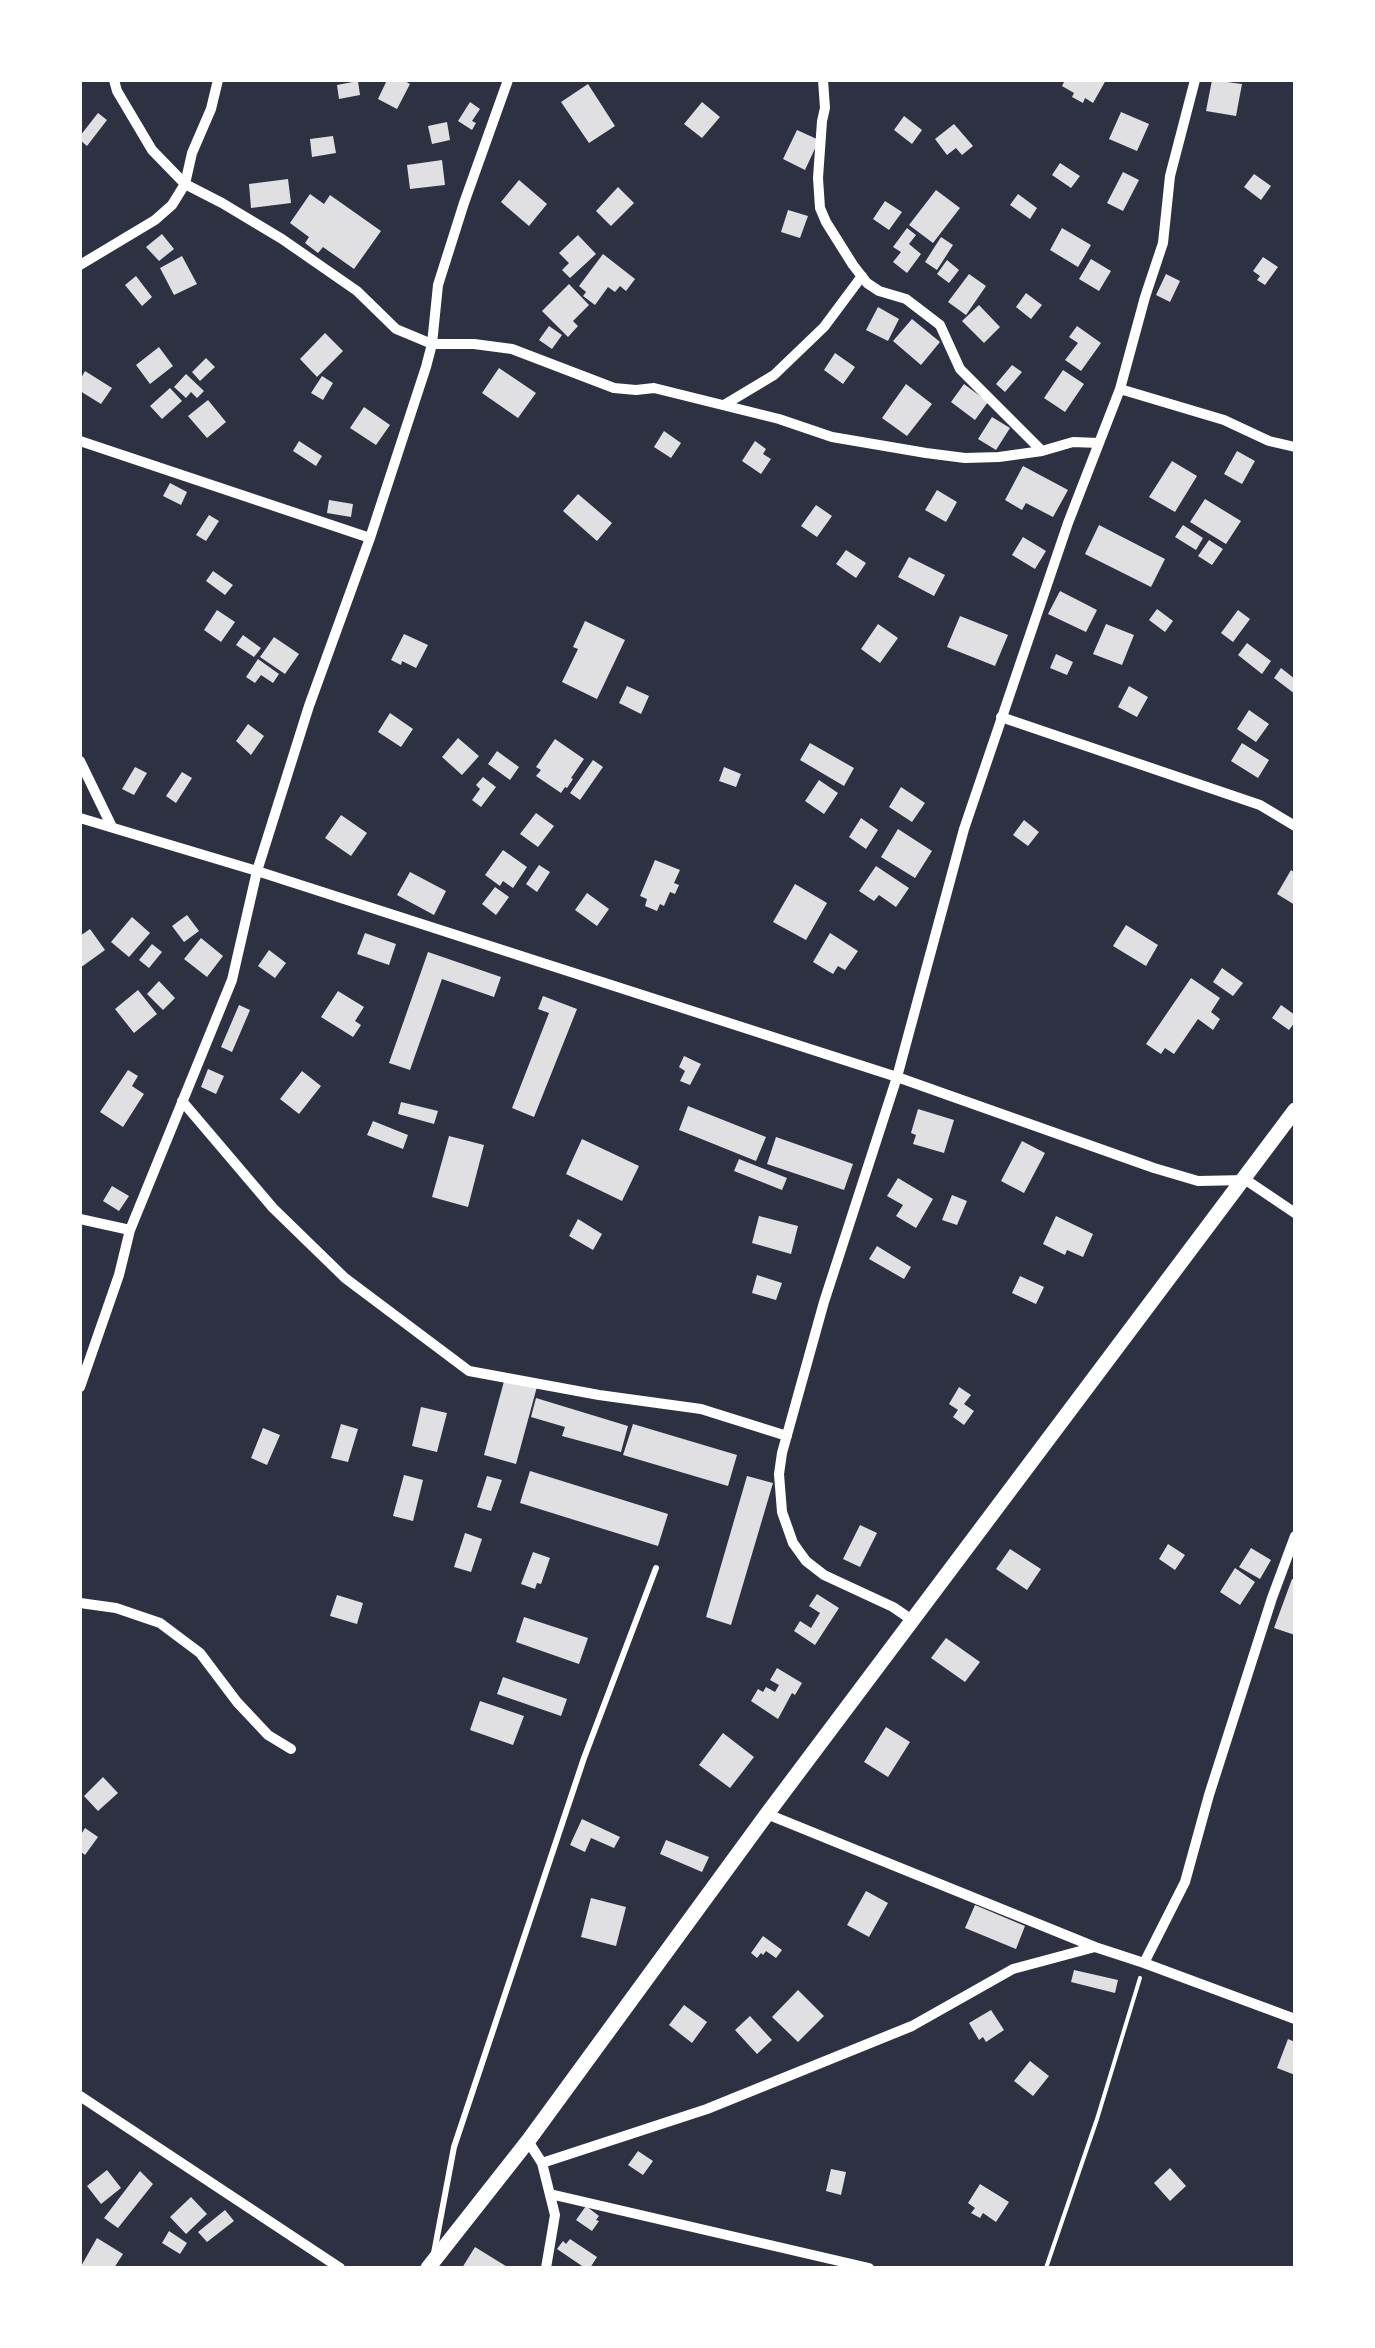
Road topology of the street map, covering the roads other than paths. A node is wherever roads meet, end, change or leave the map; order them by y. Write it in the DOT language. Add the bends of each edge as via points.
graph roads {
  1 [pos="114,80"];
  2 [pos="218,80"];
  3 [pos="508,80"];
  4 [pos="823,80"];
  5 [pos="1195,80"];
  6 [pos="185,184"];
  7 [pos="80,265"];
  8 [pos="862,276"];
  9 [pos="432,344"];
  10 [pos="1120,389"];
  11 [pos="724,405"];
  12 [pos="80,441"];
  13 [pos="1099,443"];
  14 [pos="1295,447"];
  15 [pos="1042,451"];
  16 [pos="370,538"];
  17 [pos="1000,717"];
  18 [pos="80,761"];
  19 [pos="80,818"];
  20 [pos="1295,826"];
  21 [pos="113,828"];
  22 [pos="256,871"];
  23 [pos="897,1077"];
  24 [pos="182,1101"];
  25 [pos="1295,1110"];
  26 [pos="1242,1181"];
  27 [pos="1295,1213"];
  28 [pos="80,1219"];
  29 [pos="130,1230"];
  30 [pos="80,1388"];
  31 [pos="786,1436"];
  32 [pos="1295,1536"];
  33 [pos="656,1568"];
  34 [pos="80,1603"];
  35 [pos="912,1620"];
  36 [pos="291,1749"];
  37 [pos="767,1814"];
  38 [pos="1095,1947"];
  39 [pos="1144,1962"];
  40 [pos="1295,2019"];
  41 [pos="80,2096"];
  42 [pos="528,2141"];
  43 [pos="542,2163"];
  44 [pos="550,2194"];
  45 [pos="430,2266"];
  46 [pos="340,2268"];
  47 [pos="546,2268"];
  48 [pos="869,2268"];
  1 -- 6 [label="street" via="152,150"];
  2 -- 6 [label="street"];
  3 -- 9 [label="street" via="438,285"];
  4 -- 8 [label="street" via="820,208"];
  5 -- 10 [label="street" via="1170,176 1162,243"];
  6 -- 7 [label="street" via="155,220"];
  6 -- 9 [label="street" via="282,239 357,291 396,329"];
  8 -- 11 [label="street" via="774,375"];
  8 -- 15 [label="street" via="940,324 960,368"];
  9 -- 11 [label="street" via="512,349 614,388 654,388"];
  9 -- 16 [label="street"];
  10 -- 13 [label="street"];
  10 -- 14 [label="street"];
  11 -- 15 [label="street" via="832,437 926,453 964,458"];
  12 -- 16 [label="street"];
  13 -- 15 [label="street"];
  13 -- 17 [label="street"];
  16 -- 22 [label="street"];
  17 -- 20 [label="street" via="1260,806"];
  17 -- 23 [label="street"];
  18 -- 21 [label="street"];
  19 -- 21 [label="street"];
  21 -- 22 [label="street"];
  22 -- 23 [label="street"];
  22 -- 24 [label="street" via="232,980"];
  23 -- 26 [label="street" via="1154,1168 1198,1181"];
  23 -- 31 [label="street"];
  24 -- 29 [label="street"];
  24 -- 31 [label="street" via="345,1278 469,1371 701,1409"];
  25 -- 26 [label="street"];
  26 -- 27 [label="street"];
  26 -- 35 [label="street"];
  28 -- 29 [label="street"];
  29 -- 30 [label="street"];
  31 -- 35 [label="street" via="782,1512 793,1543 824,1576"];
  32 -- 39 [label="street" via="1184,1882"];
  33 -- 45 [label="lane" via="584,1758 458,2134"];
  34 -- 36 [label="street" via="160,1622 200,1652 237,1702"];
  35 -- 37 [label="street"];
  37 -- 38 [label="street"];
  37 -- 42 [label="street"];
  38 -- 39 [label="street"];
  38 -- 43 [label="street" via="1013,1969 912,2026 707,2109"];
  39 -- 40 [label="street"];
  41 -- 46 [label="street"];
  42 -- 43 [label="street"];
  42 -- 45 [label="street"];
  43 -- 44 [label="street"];
  44 -- 47 [label="street" via="555,2215"];
  44 -- 48 [label="street"];
}
